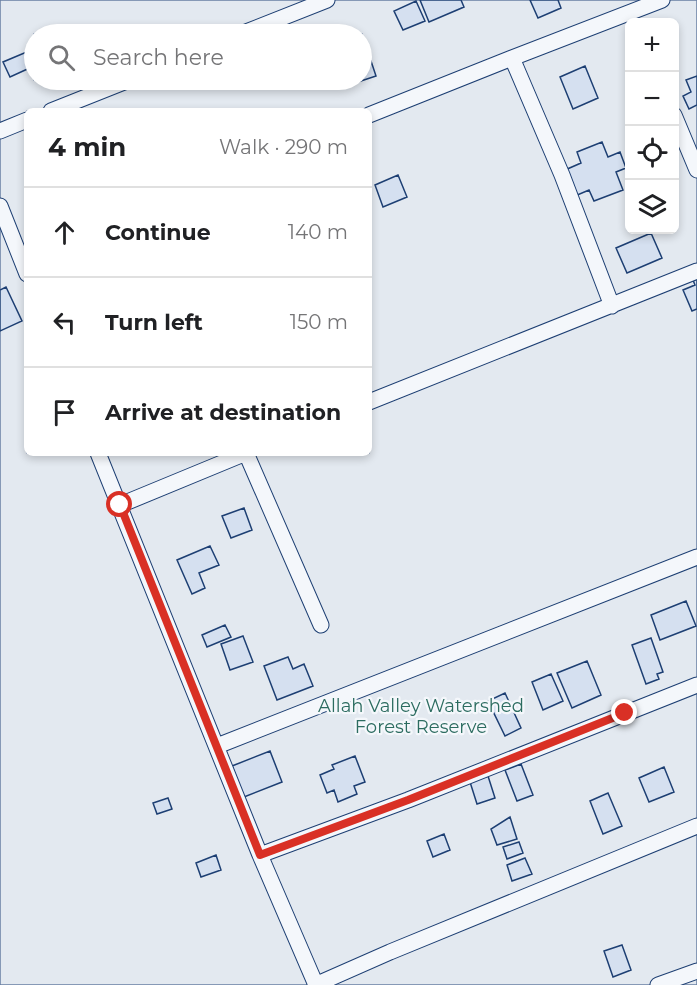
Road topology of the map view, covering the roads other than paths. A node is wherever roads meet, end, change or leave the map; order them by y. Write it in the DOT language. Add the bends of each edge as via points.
graph roads {
  1 [pos="327,0"];
  2 [pos="662,0"];
  3 [pos="634,17"];
  4 [pos="267,24"];
  5 [pos="512,58"];
  6 [pos="104,90"];
  7 [pos="59,108"];
  8 [pos="372,114"];
  9 [pos="24,121"];
  10 [pos="679,125"];
  11 [pos="0,131"];
  12 [pos="697,170"];
  13 [pos="0,206"];
  14 [pos="23,252"];
  15 [pos="697,271"];
  16 [pos="612,306"];
  17 [pos="372,401"];
  18 [pos="99,456"];
  19 [pos="239,456"];
  20 [pos="247,456"];
  21 [pos="120,505"];
  22 [pos="697,556"];
  23 [pos="321,625"];
  24 [pos="697,685"];
  25 [pos="217,746"];
  26 [pos="697,826"];
  27 [pos="260,855"];
  28 [pos="697,971"];
  29 [pos="316,985"];
  30 [pos="658,985"];
  1 -- 4 [label="street"];
  2 -- 3 [label="street"];
  3 -- 5 [label="street"];
  5 -- 8 [label="street"];
  5 -- 16 [label="street"];
  6 -- 7 [label="street"];
  9 -- 11 [label="street"];
  10 -- 12 [label="street"];
  13 -- 14 [label="street"];
  15 -- 16 [label="street"];
  16 -- 17 [label="street"];
  18 -- 21 [label="street"];
  19 -- 21 [label="street"];
  20 -- 23 [label="street"];
  21 -- 25 [label="street"];
  22 -- 25 [label="street"];
  24 -- 27 [label="street"];
  25 -- 27 [label="street"];
  26 -- 29 [label="street"];
  27 -- 29 [label="street"];
  28 -- 30 [label="street"];
}
